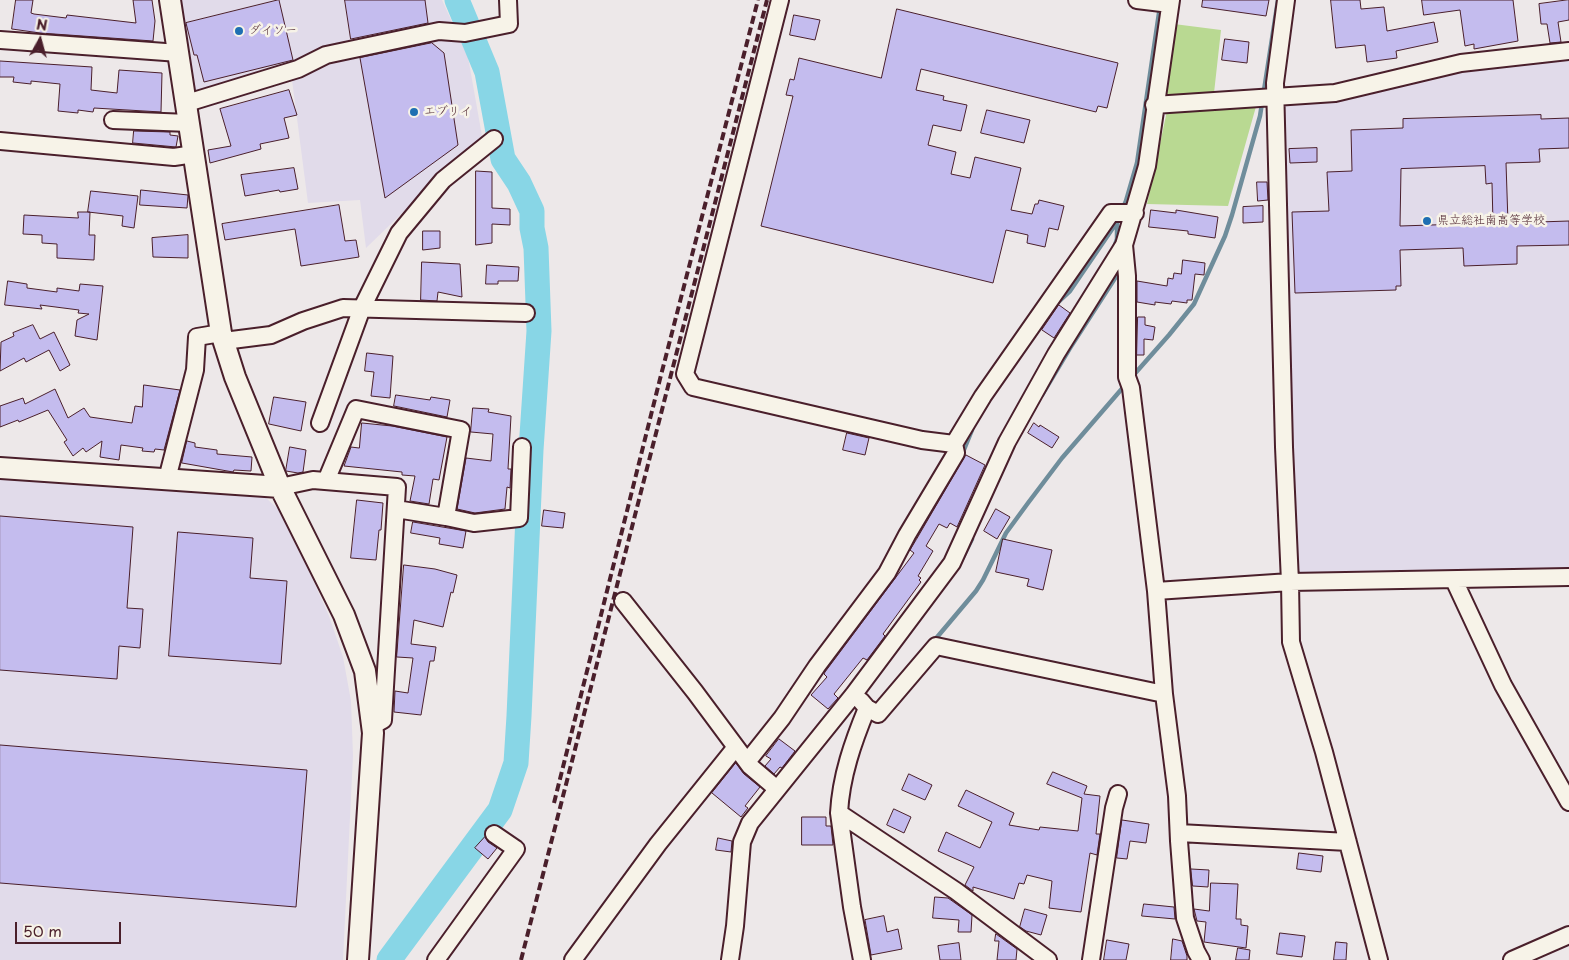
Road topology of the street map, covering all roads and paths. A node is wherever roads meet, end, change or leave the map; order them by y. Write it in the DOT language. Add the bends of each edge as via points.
graph roads {
  1 [pos="170,0"];
  2 [pos="508,0"];
  3 [pos="780,0"];
  4 [pos="1137,0"];
  5 [pos="1286,0"];
  6 [pos="1165,2"];
  7 [pos="0,40"];
  8 [pos="1569,51"];
  9 [pos="179,53"];
  10 [pos="1267,98"];
  11 [pos="187,102"];
  12 [pos="1154,105"];
  13 [pos="113,120"];
  14 [pos="190,122"];
  15 [pos="494,139"];
  16 [pos="0,141"];
  17 [pos="194,154"];
  18 [pos="1125,213"];
  19 [pos="1124,245"];
  20 [pos="362,308"];
  21 [pos="526,313"];
  22 [pos="223,337"];
  23 [pos="320,423"];
  24 [pos="954,444"];
  25 [pos="522,447"];
  26 [pos="0,468"];
  27 [pos="167,479"];
  28 [pos="326,481"];
  29 [pos="280,487"];
  30 [pos="396,509"];
  31 [pos="446,517"];
  32 [pos="1569,576"];
  33 [pos="1454,580"];
  34 [pos="1290,582"];
  35 [pos="1156,591"];
  36 [pos="623,601"];
  37 [pos="1164,694"];
  38 [pos="859,700"];
  39 [pos="372,726"];
  40 [pos="736,747"];
  41 [pos="747,762"];
  42 [pos="777,790"];
  43 [pos="1118,794"];
  44 [pos="1569,802"];
  45 [pos="839,813"];
  46 [pos="1179,833"];
  47 [pos="494,834"];
  48 [pos="1348,842"];
  49 [pos="1569,935"];
  50 [pos="358,960"];
  51 [pos="436,960"];
  52 [pos="572,960"];
  53 [pos="730,960"];
  54 [pos="862,960"];
  55 [pos="1048,960"];
  56 [pos="1091,960"];
  57 [pos="1201,960"];
  58 [pos="1379,960"];
  59 [pos="1512,960"];
  1 -- 9 [label="street"];
  2 -- 11 [label="street" via="509,24 473,31 439,31 326,55 298,68"];
  3 -- 24 [label="street" via="685,374 693,387 922,440"];
  4 -- 6 [label="street"];
  5 -- 10 [label="street" via="1275,83"];
  6 -- 12 [label="street"];
  7 -- 9 [label="street"];
  8 -- 10 [label="street" via="1461,63 1335,93"];
  9 -- 11 [label="street"];
  10 -- 12 [label="street"];
  10 -- 34 [label="street"];
  11 -- 14 [label="street"];
  12 -- 18 [label="street" via="1147,166"];
  13 -- 14 [label="street"];
  14 -- 17 [label="street"];
  15 -- 20 [label="street" via="443,180 399,233"];
  16 -- 17 [label="street" via="174,157"];
  17 -- 22 [label="street"];
  18 -- 19 [label="street"];
  18 -- 24 [label="street" via="1111,213 983,396"];
  19 -- 35 [label="street" via="1128,276 1129,381"];
  19 -- 38 [label="street" via="1056,354 1007,442 952,563"];
  20 -- 21 [label="street"];
  20 -- 22 [label="street" via="343,308 271,335"];
  20 -- 23 [label="street"];
  22 -- 27 [label="street" via="197,337 195,370"];
  22 -- 29 [label="street" via="235,376"];
  24 -- 41 [label="street" via="956,453 887,573"];
  25 -- 31 [label="street" via="519,518 474,524"];
  26 -- 27 [label="street"];
  27 -- 29 [label="street"];
  28 -- 29 [label="street" via="313,480"];
  28 -- 30 [label="street" via="397,487"];
  28 -- 31 [label="street" via="356,409 461,430"];
  29 -- 39 [label="street" via="344,615 365,671"];
  30 -- 31 [label="street"];
  30 -- 39 [label="street" via="383,720"];
  32 -- 33 [label="street"];
  33 -- 34 [label="street"];
  33 -- 44 [label="street" via="1503,685"];
  34 -- 35 [label="street"];
  34 -- 48 [label="street" via="1291,642"];
  35 -- 37 [label="street"];
  36 -- 40 [label="street"];
  37 -- 38 [label="street" via="936,646 878,714"];
  37 -- 46 [label="street"];
  38 -- 42 [label="street"];
  38 -- 45 [label="street"];
  39 -- 50 [label="street"];
  40 -- 41 [label="street"];
  40 -- 52 [label="street" via="658,844"];
  41 -- 42 [label="street"];
  42 -- 53 [label="street" via="745,831"];
  43 -- 56 [label="street"];
  45 -- 54 [label="street"];
  45 -- 55 [label="street" via="956,891"];
  46 -- 48 [label="street"];
  46 -- 57 [label="street" via="1185,918"];
  47 -- 51 [label="street" via="516,850"];
  48 -- 58 [label="street"];
  49 -- 59 [label="street"];
}
